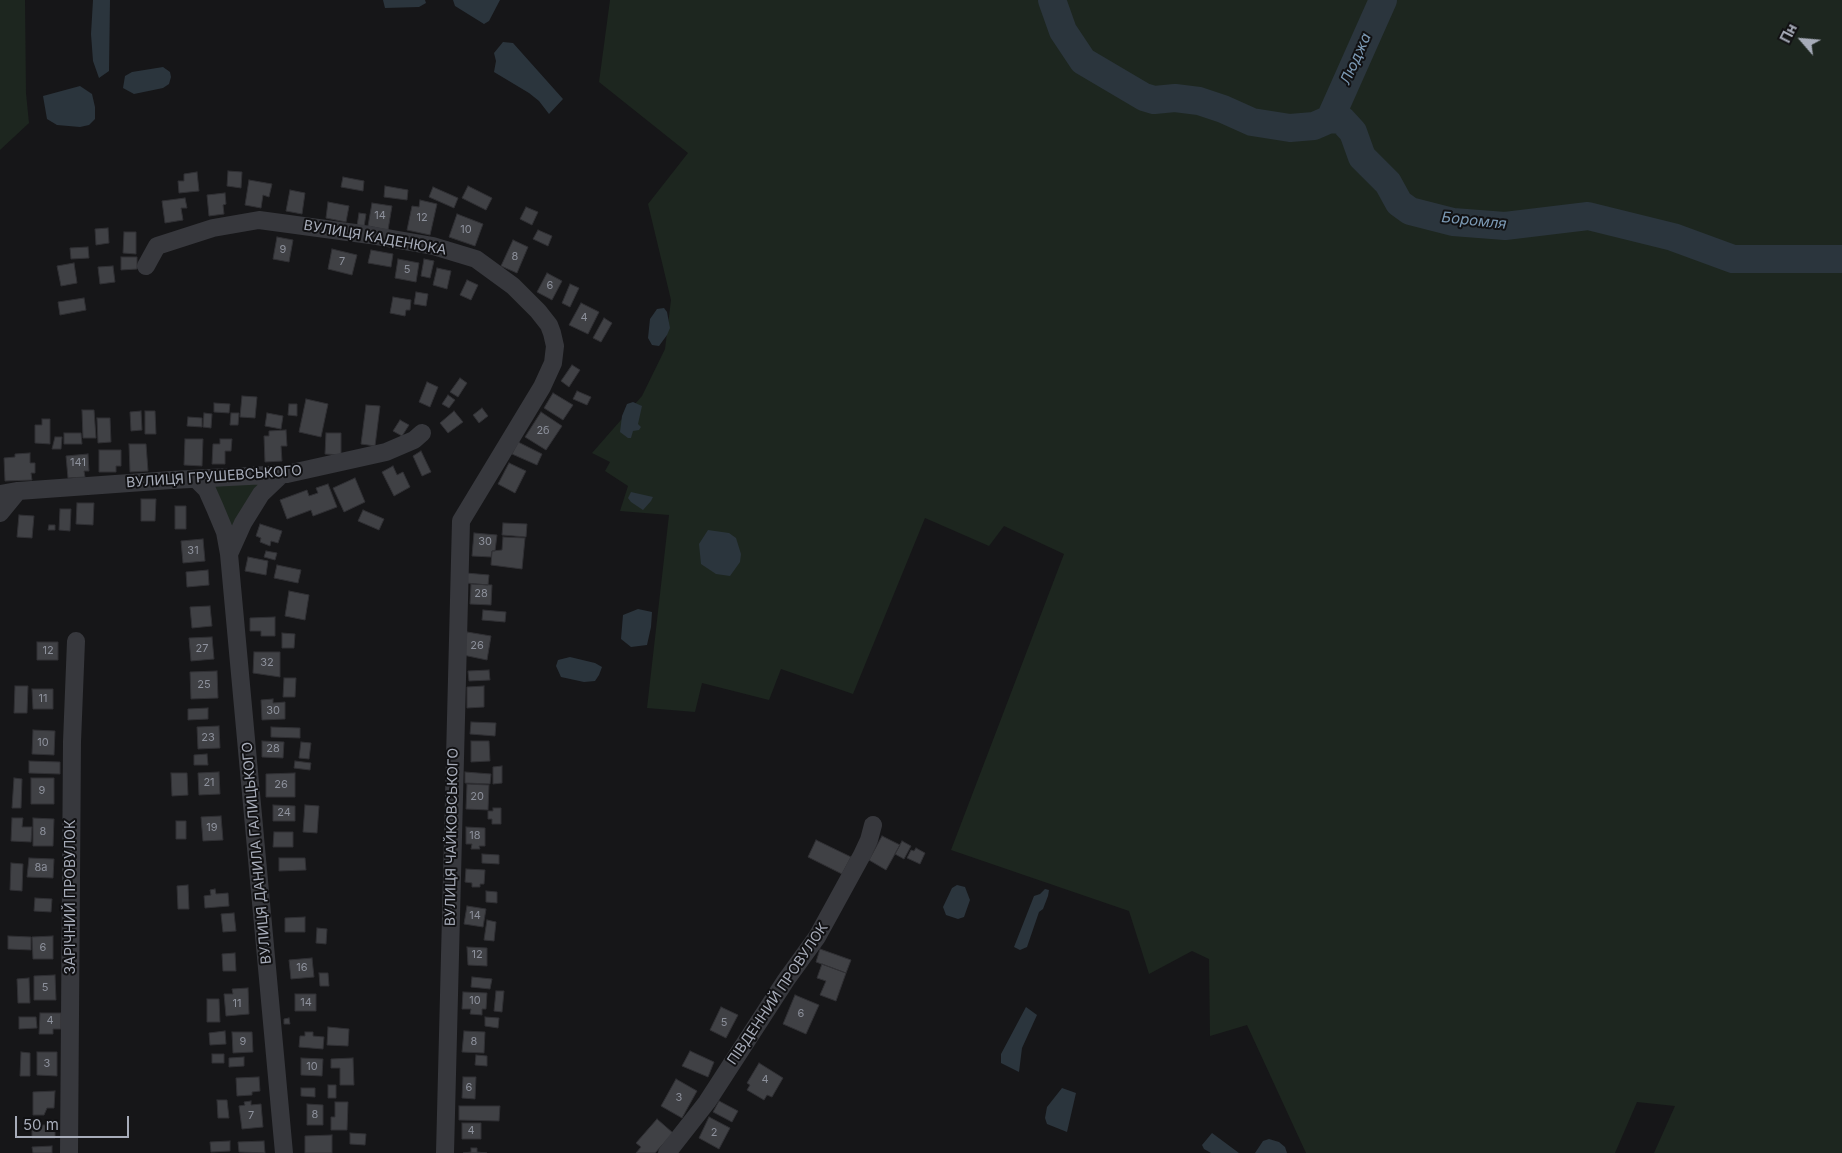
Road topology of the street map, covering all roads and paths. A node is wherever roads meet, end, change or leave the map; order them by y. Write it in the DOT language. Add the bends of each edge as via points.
graph roads {
  1 [pos="146,266"];
  2 [pos="422,433"];
  3 [pos="281,475"];
  4 [pos="197,480"];
  5 [pos="18,491"];
  6 [pos="0,494"];
  7 [pos="0,513"];
  8 [pos="461,521"];
  9 [pos="229,554"];
  10 [pos="76,641"];
  11 [pos="872,826"];
  12 [pos="69,1153"];
  13 [pos="284,1153"];
  14 [pos="445,1153"];
  15 [pos="667,1153"];
  1 -- 8 [label="street, ВУЛИЦЯ КАДЕНЮКА" via="157,246 212,228 259,220 433,246 476,260 513,286 549,324 555,346 553,363 542,387"];
  2 -- 3 [label="street, ВУЛИЦЯ ГРУШЕВСЬКОГО" via="386,452"];
  3 -- 4 [label="street, ВУЛИЦЯ ГРУШЕВСЬКОГО"];
  3 -- 9 [label="street, ВУЛИЦЯ ДАНИЛА ГАЛИЦЬКОГО" via="261,494"];
  4 -- 5 [label="street, ВУЛИЦЯ ГРУШЕВСЬКОГО"];
  4 -- 9 [label="street, ВУЛИЦЯ ДАНИЛА ГАЛИЦЬКОГО" via="207,490 215,508 225,532"];
  5 -- 6 [label="street, ВУЛИЦЯ ГРУШЕВСЬКОГО"];
  5 -- 7 [label="street"];
  8 -- 14 [label="street, ВУЛИЦЯ ЧАЙКОВСЬКОГО"];
  9 -- 13 [label="street, ВУЛИЦЯ ДАНИЛА ГАЛИЦЬКОГО"];
  10 -- 12 [label="street, ЗАРІЧНИЙ ПРОВУЛОК" via="72,742"];
  11 -- 15 [label="street, ПІВДЕННИЙ ПРОВУЛОК" via="870,840 818,937 772,1000 707,1102"];
}
